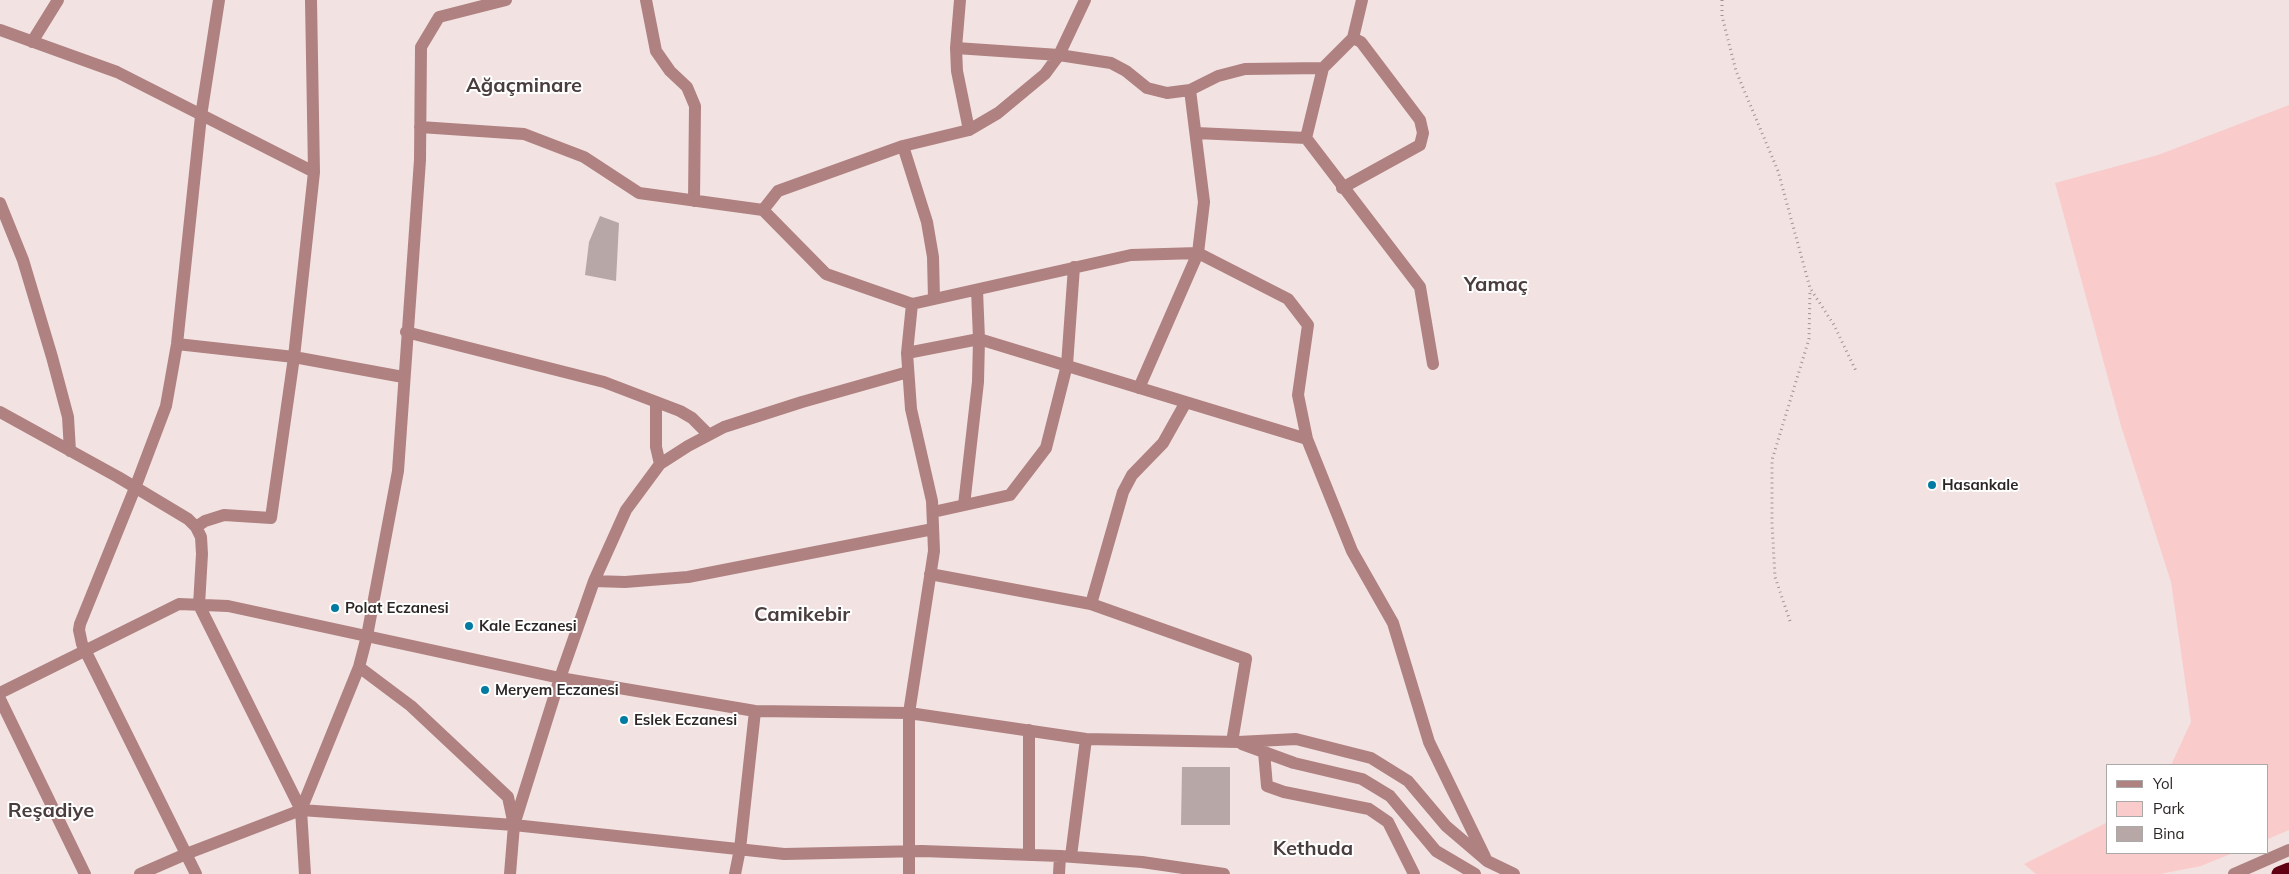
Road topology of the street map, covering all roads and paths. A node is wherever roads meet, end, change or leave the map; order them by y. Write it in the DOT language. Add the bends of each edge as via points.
graph roads {
  1 [pos="58,0"];
  2 [pos="219,0"];
  3 [pos="311,0"];
  4 [pos="506,0"];
  5 [pos="646,0"];
  6 [pos="960,0"];
  7 [pos="1085,0"];
  8 [pos="1362,0"];
  9 [pos="1722,0"];
  10 [pos="0,30"];
  11 [pos="1353,38"];
  12 [pos="32,42"];
  13 [pos="956,48"];
  14 [pos="1059,54"];
  15 [pos="1323,68"];
  16 [pos="1190,90"];
  17 [pos="201,116"];
  18 [pos="420,127"];
  19 [pos="969,130"];
  20 [pos="1196,133"];
  21 [pos="1306,138"];
  22 [pos="903,146"];
  23 [pos="314,172"];
  24 [pos="1342,188"];
  25 [pos="694,200"];
  26 [pos="0,203"];
  27 [pos="763,210"];
  28 [pos="1198,253"];
  29 [pos="1074,267"];
  30 [pos="1810,288"];
  31 [pos="977,290"];
  32 [pos="934,299"];
  33 [pos="912,304"];
  34 [pos="406,332"];
  35 [pos="979,339"];
  36 [pos="177,344"];
  37 [pos="907,353"];
  38 [pos="294,357"];
  39 [pos="1433,364"];
  40 [pos="1067,365"];
  41 [pos="908,372"];
  42 [pos="1857,373"];
  43 [pos="403,377"];
  44 [pos="1139,388"];
  45 [pos="656,402"];
  46 [pos="1186,402"];
  47 [pos="0,412"];
  48 [pos="709,435"];
  49 [pos="1307,439"];
  50 [pos="70,451"];
  51 [pos="660,464"];
  52 [pos="135,488"];
  53 [pos="964,505"];
  54 [pos="933,512"];
  55 [pos="196,527"];
  56 [pos="933,528"];
  57 [pos="930,574"];
  58 [pos="594,581"];
  59 [pos="1090,604"];
  60 [pos="199,605"];
  61 [pos="1790,621"];
  62 [pos="367,636"];
  63 [pos="86,652"];
  64 [pos="359,667"];
  65 [pos="560,678"];
  66 [pos="0,693"];
  67 [pos="0,699"];
  68 [pos="755,711"];
  69 [pos="909,713"];
  70 [pos="1028,730"];
  71 [pos="1086,739"];
  72 [pos="1235,742"];
  73 [pos="1264,752"];
  74 [pos="301,810"];
  75 [pos="514,825"];
  76 [pos="740,849"];
  77 [pos="2289,850"];
  78 [pos="908,851"];
  79 [pos="186,854"];
  80 [pos="1029,854"];
  81 [pos="1065,856"];
  82 [pos="1487,861"];
  83 [pos="2289,870"];
  84 [pos="85,874"];
  85 [pos="140,874"];
  86 [pos="196,874"];
  87 [pos="306,874"];
  88 [pos="510,874"];
  89 [pos="735,874"];
  90 [pos="909,874"];
  91 [pos="1059,874"];
  92 [pos="1224,874"];
  93 [pos="1414,874"];
  94 [pos="1475,874"];
  95 [pos="1514,874"];
  96 [pos="2234,874"];
  97 [pos="2279,874"];
  1 -- 12 [label="street"];
  2 -- 17 [label="street"];
  3 -- 23 [label="street"];
  4 -- 18 [label="street" via="439,17 421,47"];
  5 -- 25 [label="street" via="656,50 670,71 687,87 695,106"];
  6 -- 13 [label="street"];
  7 -- 14 [label="street"];
  8 -- 11 [label="street"];
  9 -- 30 [label="path" via="1722,16 1736,71 1778,171"];
  10 -- 12 [label="street"];
  11 -- 15 [label="street"];
  11 -- 24 [label="street" via="1360,42 1420,120 1423,133 1420,145"];
  12 -- 17 [label="street" via="117,72"];
  13 -- 14 [label="street"];
  13 -- 19 [label="street" via="957,71"];
  14 -- 16 [label="street" via="1112,63 1153,91"];
  14 -- 19 [label="street" via="1045,74 998,113"];
  15 -- 16 [label="street" via="1246,69 1218,76"];
  15 -- 21 [label="street"];
  16 -- 20 [label="street"];
  17 -- 23 [label="street"];
  17 -- 36 [label="street"];
  18 -- 25 [label="street" via="524,134 584,157 639,193"];
  18 -- 34 [label="street"];
  19 -- 22 [label="street"];
  20 -- 21 [label="street"];
  20 -- 28 [label="street" via="1204,202"];
  21 -- 24 [label="street"];
  22 -- 27 [label="street" via="778,191"];
  22 -- 32 [label="street" via="927,222 933,257"];
  23 -- 38 [label="street"];
  24 -- 39 [label="street" via="1420,287"];
  25 -- 27 [label="street"];
  26 -- 50 [label="street" via="23,260 52,356 68,417"];
  27 -- 33 [label="street" via="826,274"];
  28 -- 29 [label="street" via="1131,254"];
  28 -- 44 [label="street"];
  28 -- 49 [label="street" via="1288,299 1308,325 1298,395"];
  29 -- 31 [label="street"];
  29 -- 40 [label="street"];
  30 -- 42 [label="path" via="1834,325"];
  30 -- 61 [label="path" via="1809,339 1772,460 1775,577"];
  31 -- 32 [label="street"];
  31 -- 35 [label="street"];
  32 -- 33 [label="street"];
  33 -- 37 [label="street"];
  34 -- 43 [label="street"];
  34 -- 45 [label="street" via="604,382"];
  35 -- 37 [label="street"];
  35 -- 40 [label="street"];
  35 -- 53 [label="street" via="974,425"];
  36 -- 38 [label="street"];
  36 -- 52 [label="street" via="166,406"];
  37 -- 41 [label="street"];
  38 -- 43 [label="street"];
  38 -- 55 [label="street" via="271,518 224,515"];
  40 -- 44 [label="street"];
  40 -- 53 [label="street" via="1046,448 1010,495"];
  41 -- 48 [label="street" via="802,402 724,427"];
  41 -- 54 [label="street" via="911,409"];
  43 -- 62 [label="street" via="398,472"];
  44 -- 46 [label="street"];
  45 -- 48 [label="street" via="692,418"];
  45 -- 51 [label="street" via="656,447"];
  46 -- 49 [label="street"];
  46 -- 59 [label="street" via="1167,438 1132,475 1123,492"];
  47 -- 50 [label="street"];
  48 -- 51 [label="street"];
  49 -- 82 [label="street" via="1352,550 1393,623 1429,742"];
  50 -- 52 [label="street"];
  51 -- 58 [label="street" via="626,510"];
  52 -- 55 [label="street"];
  52 -- 63 [label="street" via="80,624 80,636"];
  53 -- 54 [label="street"];
  54 -- 56 [label="street"];
  55 -- 60 [label="street" via="201,537 202,554"];
  56 -- 57 [label="street"];
  56 -- 58 [label="street" via="688,577"];
  57 -- 59 [label="street"];
  57 -- 69 [label="street"];
  58 -- 65 [label="street"];
  59 -- 72 [label="street" via="1246,659"];
  60 -- 62 [label="street" via="228,606"];
  60 -- 63 [label="street" via="179,604"];
  60 -- 74 [label="street"];
  62 -- 64 [label="street"];
  62 -- 65 [label="street"];
  63 -- 66 [label="street"];
  63 -- 79 [label="street"];
  64 -- 74 [label="street"];
  64 -- 75 [label="street" via="411,706 508,796"];
  65 -- 68 [label="street"];
  65 -- 75 [label="street"];
  67 -- 84 [label="street"];
  68 -- 69 [label="street"];
  68 -- 76 [label="street"];
  69 -- 70 [label="street"];
  69 -- 78 [label="street"];
  70 -- 71 [label="street"];
  70 -- 80 [label="street"];
  71 -- 72 [label="street"];
  71 -- 81 [label="street"];
  72 -- 73 [label="street"];
  72 -- 82 [label="street" via="1296,739 1371,758 1408,781 1446,826"];
  73 -- 93 [label="street" via="1268,786 1370,809 1388,822"];
  73 -- 94 [label="street" via="1362,779 1390,796 1436,850"];
  74 -- 75 [label="street"];
  74 -- 79 [label="street"];
  74 -- 87 [label="street"];
  75 -- 76 [label="street"];
  75 -- 88 [label="street"];
  76 -- 78 [label="street" via="784,854"];
  76 -- 89 [label="street"];
  77 -- 96 [label="street"];
  78 -- 80 [label="street"];
  78 -- 90 [label="street"];
  79 -- 85 [label="street"];
  79 -- 86 [label="street"];
  80 -- 81 [label="street"];
  81 -- 91 [label="street"];
  81 -- 92 [label="street" via="1142,862"];
  82 -- 95 [label="street"];
  83 -- 97 [label="highway"];
}
